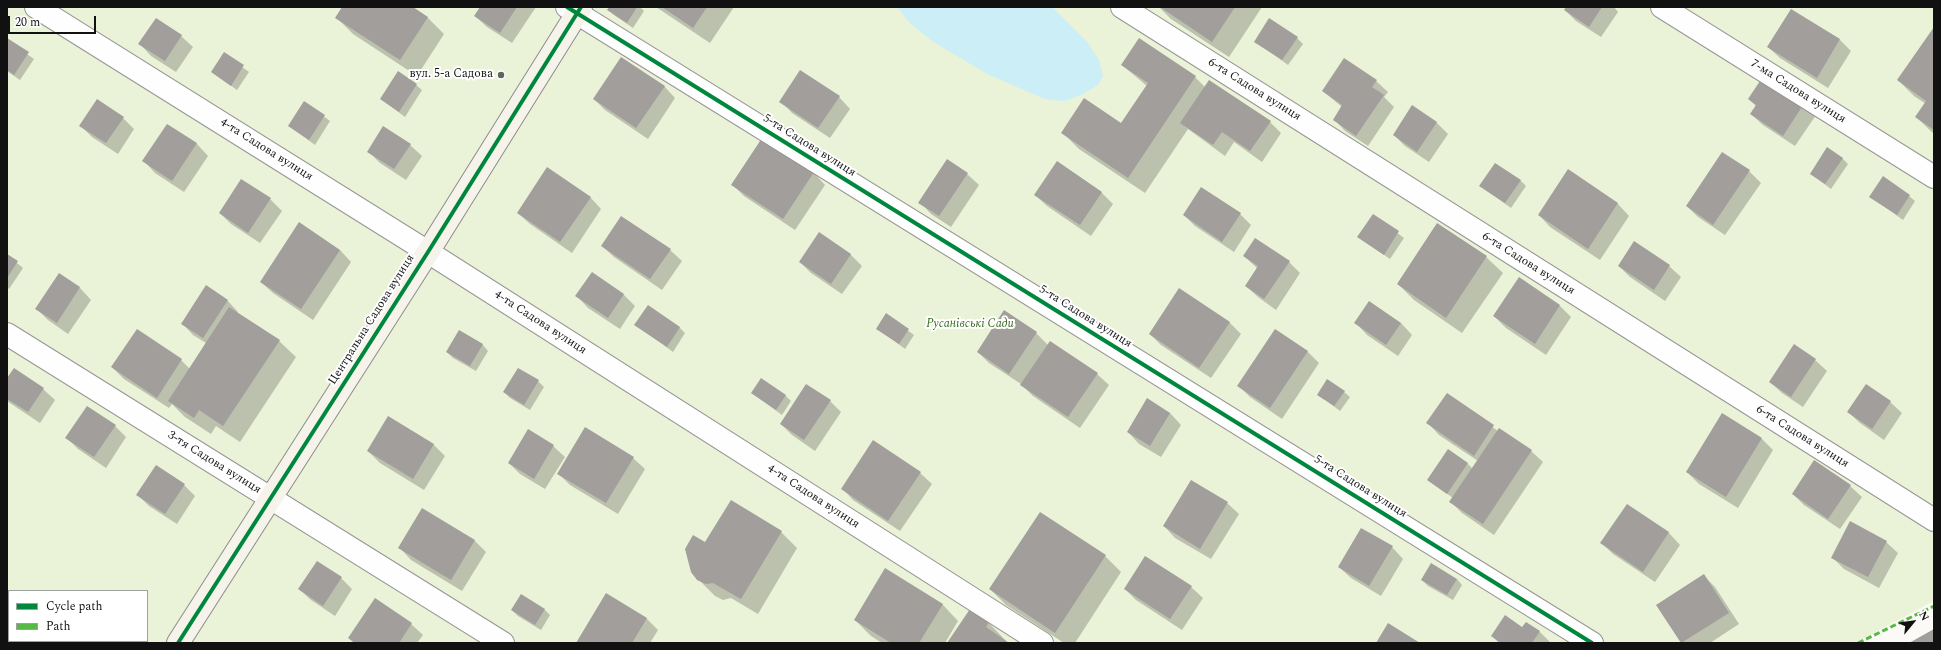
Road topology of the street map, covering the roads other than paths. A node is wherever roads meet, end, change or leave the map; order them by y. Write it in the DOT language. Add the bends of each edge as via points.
graph roads {
  1 [pos="36,7"];
  2 [pos="1122,7"];
  3 [pos="1662,7"];
  4 [pos="575,9"];
  5 [pos="1934,177"];
  6 [pos="428,252"];
  7 [pos="7,334"];
  8 [pos="271,499"];
  9 [pos="1934,520"];
  10 [pos="178,643"];
  11 [pos="503,643"];
  12 [pos="1042,643"];
  13 [pos="1592,643"];
  1 -- 6 [label="street, 4-та Садова вулиця"];
  2 -- 9 [label="street, 6-та Садова вулиця"];
  3 -- 5 [label="street, 7-ма Садова вулиця"];
  4 -- 6 [label="main road, Центральна Садова вулиця"];
  4 -- 13 [label="street, 5-та Садова вулиця"];
  6 -- 8 [label="main road, Центральна Садова вулиця"];
  6 -- 12 [label="street, 4-та Садова вулиця"];
  7 -- 8 [label="street, 3-тя Садова вулиця"];
  8 -- 10 [label="main road, Центральна Садова вулиця"];
  8 -- 11 [label="street, 3-тя Садова вулиця"];
}
